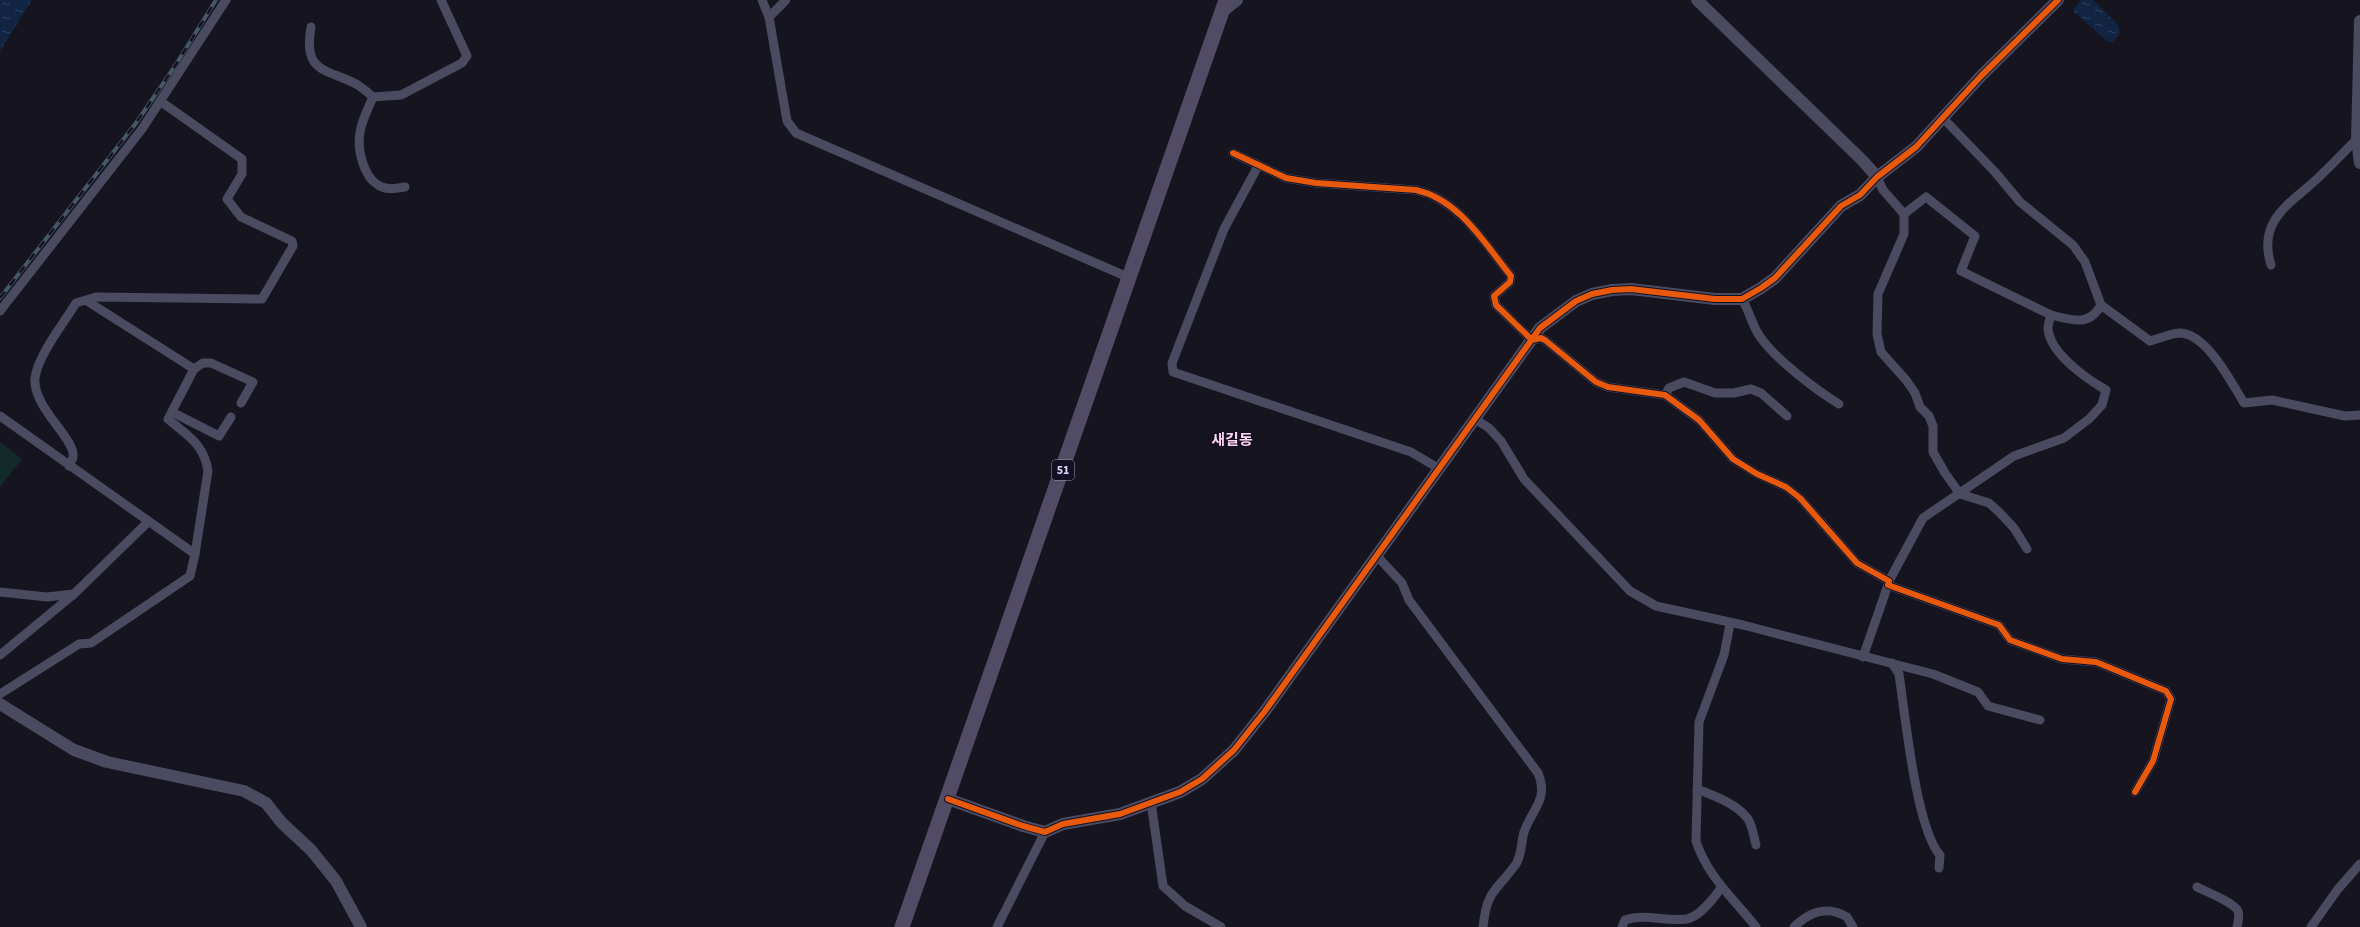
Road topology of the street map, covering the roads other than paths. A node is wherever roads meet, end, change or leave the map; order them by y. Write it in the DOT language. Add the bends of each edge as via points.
graph roads {
  1 [pos="226,0"];
  2 [pos="441,0"];
  3 [pos="762,0"];
  4 [pos="786,0"];
  5 [pos="1237,0"];
  6 [pos="1697,0"];
  7 [pos="2058,0"];
  8 [pos="1224,6"];
  9 [pos="769,16"];
  10 [pos="2360,21"];
  11 [pos="311,27"];
  12 [pos="373,97"];
  13 [pos="160,101"];
  14 [pos="1943,118"];
  15 [pos="2357,139"];
  16 [pos="1233,153"];
  17 [pos="2360,163"];
  18 [pos="1258,166"];
  19 [pos="1877,178"];
  20 [pos="406,187"];
  21 [pos="1904,214"];
  22 [pos="2271,265"];
  23 [pos="1130,278"];
  24 [pos="1742,299"];
  25 [pos="87,301"];
  26 [pos="2101,305"];
  27 [pos="0,311"];
  28 [pos="2051,315"];
  29 [pos="1532,340"];
  30 [pos="194,369"];
  31 [pos="1665,395"];
  32 [pos="241,403"];
  33 [pos="1839,404"];
  34 [pos="172,412"];
  35 [pos="2360,415"];
  36 [pos="0,416"];
  37 [pos="1787,416"];
  38 [pos="231,417"];
  39 [pos="1475,419"];
  40 [pos="69,466"];
  41 [pos="1438,468"];
  42 [pos="1960,494"];
  43 [pos="148,522"];
  44 [pos="2027,549"];
  45 [pos="194,554"];
  46 [pos="1377,556"];
  47 [pos="1888,583"];
  48 [pos="0,592"];
  49 [pos="74,594"];
  50 [pos="1730,624"];
  51 [pos="0,655"];
  52 [pos="1863,657"];
  53 [pos="1892,663"];
  54 [pos="0,694"];
  55 [pos="0,704"];
  56 [pos="2040,720"];
  57 [pos="1697,789"];
  58 [pos="2135,792"];
  59 [pos="948,799"];
  60 [pos="1151,802"];
  61 [pos="1045,832"];
  62 [pos="1756,845"];
  63 [pos="2360,864"];
  64 [pos="1939,868"];
  65 [pos="2197,887"];
  66 [pos="1721,888"];
  67 [pos="1000,926"];
  68 [pos="360,927"];
  69 [pos="902,927"];
  70 [pos="1221,927"];
  71 [pos="1483,927"];
  72 [pos="1622,927"];
  73 [pos="1756,927"];
  74 [pos="1794,927"];
  75 [pos="1853,927"];
  76 [pos="2237,927"];
  77 [pos="2311,927"];
  1 -- 13 [label="street"];
  2 -- 12 [label="street" via="467,56 462,63 401,95"];
  3 -- 9 [label="street"];
  4 -- 9 [label="street"];
  5 -- 8 [label="street"];
  6 -- 19 [label="street" via="1863,161"];
  7 -- 14 [label="street" via="1981,76"];
  8 -- 23 [label="main road, 51"];
  9 -- 23 [label="street" via="787,121 796,133"];
  10 -- 15 [label="street"];
  11 -- 12 [label="street" via="310,47 312,57 319,68 328,74 357,84"];
  12 -- 20 [label="street" via="363,122 359,142 366,170 378,185 389,189"];
  13 -- 25 [label="street" via="242,159 242,174 227,199 241,217 287,239 293,246 262,299 96,297"];
  13 -- 27 [label="street" via="142,129"];
  14 -- 19 [label="street" via="1916,147"];
  14 -- 26 [label="street" via="2020,202 2073,245 2085,262"];
  15 -- 17 [label="street"];
  15 -- 22 [label="street" via="2317,179 2285,205 2275,218 2266,249"];
  16 -- 18 [label="street"];
  18 -- 29 [label="street" via="1286,178 1316,183 1416,190 1430,193 1450,204 1511,276 1510,282 1494,296 1496,304"];
  18 -- 41 [label="street" via="1224,228 1172,363 1173,372 1411,452"];
  19 -- 21 [label="street" via="1883,190"];
  19 -- 24 [label="street" via="1860,195 1841,206 1775,278"];
  21 -- 28 [label="street" via="1926,197 1976,236 1961,271"];
  21 -- 42 [label="street" via="1904,234 1878,294 1878,340 1881,352 1906,380 1915,393 1920,407 1929,416 1934,426 1933,452"];
  23 -- 59 [label="main road, 51"];
  24 -- 29 [label="street" via="1714,299 1631,289 1592,294 1548,320"];
  24 -- 33 [label="street" via="1756,331 1765,342 1804,381"];
  25 -- 30 [label="street"];
  25 -- 40 [label="street" via="76,303 48,348 35,379 42,405 71,448 73,457"];
  26 -- 28 [label="street" via="2096,316 2085,321"];
  26 -- 35 [label="street" via="2150,341 2180,333 2202,342 2244,403 2272,400 2345,416"];
  28 -- 42 [label="street" via="2048,328 2052,339 2065,360 2085,378 2106,390 2102,405 2089,419 2064,438 2014,456"];
  29 -- 31 [label="street" via="1545,340 1596,382 1608,387"];
  29 -- 39 [label="street"];
  30 -- 32 [label="street" via="203,363 211,363 253,382"];
  30 -- 34 [label="street"];
  31 -- 37 [label="street" via="1669,388 1684,382 1715,393 1734,393 1751,389 1761,393"];
  31 -- 47 [label="street" via="1699,420 1733,459 1757,474 1786,486 1800,498 1857,563"];
  34 -- 38 [label="street" via="219,436"];
  34 -- 45 [label="street" via="168,419 202,449 206,458 208,471"];
  36 -- 40 [label="street"];
  39 -- 41 [label="street"];
  39 -- 50 [label="street" via="1501,440 1524,479 1630,591 1656,606"];
  40 -- 43 [label="street"];
  41 -- 46 [label="street"];
  42 -- 44 [label="street" via="1989,503 2014,528"];
  42 -- 47 [label="street" via="1923,518"];
  43 -- 45 [label="street"];
  43 -- 49 [label="street"];
  45 -- 54 [label="street" via="190,576 91,643 79,644"];
  46 -- 60 [label="street" via="1234,750 1202,779 1180,792"];
  46 -- 71 [label="street" via="1402,583 1409,600 1538,773 1543,784 1536,812 1525,831 1519,857 1493,890 1485,907"];
  47 -- 52 [label="street"];
  47 -- 58 [label="street" via="1999,625 2010,640 2062,659 2096,662 2166,690 2171,699 2153,761"];
  48 -- 49 [label="street" via="47,596"];
  49 -- 51 [label="street"];
  50 -- 52 [label="street" via="1743,625"];
  50 -- 57 [label="street" via="1724,655 1699,722"];
  52 -- 53 [label="street"];
  53 -- 56 [label="street" via="1933,674 1978,692 1988,706"];
  53 -- 64 [label="street" via="1899,674 1925,826 1934,848 1940,855"];
  55 -- 68 [label="street" via="74,750 107,762 244,791 266,803 282,823 311,850 336,881"];
  57 -- 62 [label="street" via="1740,810 1748,820"];
  57 -- 66 [label="street" via="1696,841 1700,855"];
  59 -- 61 [label="street"];
  59 -- 69 [label="main road, 51"];
  60 -- 61 [label="street" via="1120,814 1063,824"];
  60 -- 70 [label="street" via="1163,886 1185,906"];
  61 -- 67 [label="street"];
  63 -- 77 [label="street" via="2338,889"];
  65 -- 76 [label="street" via="2238,911"];
  66 -- 72 [label="street" via="1709,905 1688,919 1634,917 1625,920"];
  66 -- 73 [label="street"];
  74 -- 75 [label="street" via="1804,917 1830,910 1847,917"];
}
